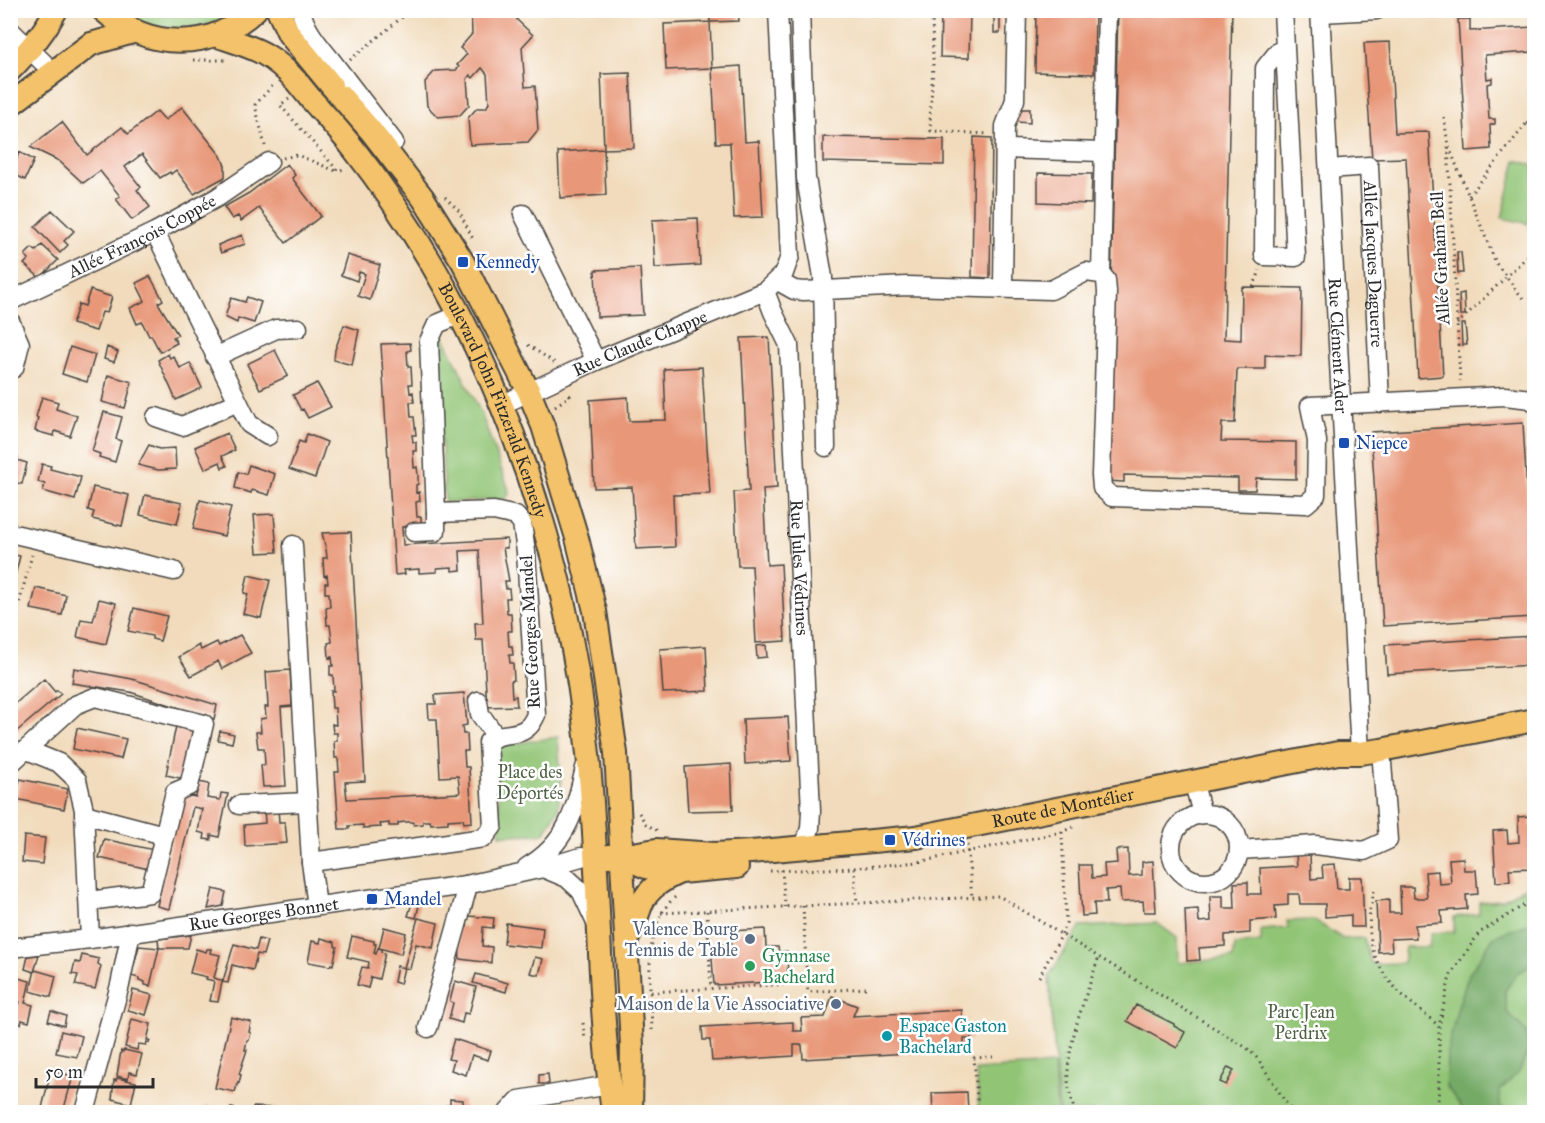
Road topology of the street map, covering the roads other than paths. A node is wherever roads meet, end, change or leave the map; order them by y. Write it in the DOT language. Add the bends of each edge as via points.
graph roads {
  1 [pos="56,10"];
  2 [pos="103,10"];
  3 [pos="255,10"];
  4 [pos="278,10"];
  5 [pos="301,10"];
  6 [pos="778,10"];
  7 [pos="800,10"];
  8 [pos="1017,10"];
  9 [pos="1107,10"];
  10 [pos="1283,10"];
  11 [pos="1377,10"];
  12 [pos="1321,12"];
  13 [pos="10,30"];
  14 [pos="133,32"];
  15 [pos="215,35"];
  16 [pos="1285,47"];
  17 [pos="30,49"];
  18 [pos="10,70"];
  19 [pos="53,72"];
  20 [pos="331,73"];
  21 [pos="10,105"];
  22 [pos="1005,142"];
  23 [pos="1103,152"];
  24 [pos="269,162"];
  25 [pos="1329,169"];
  26 [pos="523,214"];
  27 [pos="155,232"];
  28 [pos="1101,274"];
  29 [pos="771,286"];
  30 [pos="1003,287"];
  31 [pos="823,290"];
  32 [pos="10,301"];
  33 [pos="459,315"];
  34 [pos="10,321"];
  35 [pos="298,328"];
  36 [pos="215,357"];
  37 [pos="596,362"];
  38 [pos="14,368"];
  39 [pos="529,392"];
  40 [pos="238,402"];
  41 [pos="1534,402"];
  42 [pos="1380,403"];
  43 [pos="1342,404"];
  44 [pos="501,405"];
  45 [pos="156,417"];
  46 [pos="268,436"];
  47 [pos="826,447"];
  48 [pos="537,506"];
  49 [pos="436,513"];
  50 [pos="516,516"];
  51 [pos="414,532"];
  52 [pos="10,533"];
  53 [pos="293,545"];
  54 [pos="550,548"];
  55 [pos="525,552"];
  56 [pos="174,571"];
  57 [pos="478,701"];
  58 [pos="1534,720"];
  59 [pos="495,735"];
  60 [pos="27,750"];
  61 [pos="1370,751"];
  62 [pos="588,755"];
  63 [pos="10,764"];
  64 [pos="1197,795"];
  65 [pos="308,802"];
  66 [pos="238,805"];
  67 [pos="84,814"];
  68 [pos="164,835"];
  69 [pos="804,848"];
  70 [pos="1239,850"];
  71 [pos="621,856"];
  72 [pos="587,857"];
  73 [pos="311,862"];
  74 [pos="543,863"];
  75 [pos="683,881"];
  76 [pos="466,885"];
  77 [pos="89,901"];
  78 [pos="317,906"];
  79 [pos="599,927"];
  80 [pos="131,932"];
  81 [pos="90,939"];
  82 [pos="626,940"];
  83 [pos="10,948"];
  84 [pos="428,1028"];
  85 [pos="609,1085"];
  86 [pos="85,1113"];
  87 [pos="508,1113"];
  88 [pos="613,1113"];
  89 [pos="631,1113"];
  1 -- 17 [label="main road"];
  2 -- 14 [label="main road"];
  3 -- 15 [label="main road" via="232,28"];
  4 -- 20 [label="main road, Boulevard John Fitzerald Kennedy" via="289,34"];
  5 -- 20 [label="street"];
  6 -- 29 [label="street" via="790,256 784,273"];
  7 -- 31 [label="street" via="806,178"];
  8 -- 22 [label="street" via="1015,100 1005,126"];
  9 -- 23 [label="street"];
  10 -- 16 [label="street"];
  11 -- 12 [label="street"];
  12 -- 25 [label="street, Rue Clément Ader"];
  13 -- 17 [label="street"];
  14 -- 15 [label="main road" via="174,41"];
  14 -- 19 [label="main road" via="91,45"];
  15 -- 33 [label="main road, Boulevard John Fitzerald Kennedy" via="257,49 279,62 294,87 353,148 399,213"];
  16 -- 16 [label="street" via="1265,68 1264,256 1276,258 1296,257"];
  17 -- 18 [label="main road"];
  17 -- 19 [label="street"];
  19 -- 21 [label="main road"];
  20 -- 39 [label="main road, Boulevard John Fitzerald Kennedy" via="423,198 463,262"];
  22 -- 23 [label="street"];
  22 -- 30 [label="street"];
  23 -- 28 [label="street"];
  24 -- 27 [label="street, Allée François Coppée" via="218,197"];
  25 -- 42 [label="street, Allée Jacques Daguerre" via="1369,166"];
  25 -- 43 [label="street, Rue Clément Ader"];
  26 -- 37 [label="street"];
  27 -- 32 [label="street, Allée François Coppée"];
  27 -- 36 [label="street"];
  28 -- 30 [label="street" via="1086,272 1051,290"];
  28 -- 43 [label="street" via="1107,292 1101,475 1102,488 1112,498 1306,504 1316,495 1317,441 1311,406"];
  29 -- 31 [label="street"];
  29 -- 37 [label="street, Rue Claude Chappe"];
  29 -- 69 [label="street, Rue Jules Védrines" via="773,312 789,345 811,804"];
  30 -- 31 [label="street"];
  31 -- 47 [label="street"];
  33 -- 44 [label="main road, Boulevard John Fitzerald Kennedy"];
  33 -- 49 [label="street" via="437,324 429,341"];
  34 -- 38 [label="street" via="20,344"];
  35 -- 36 [label="street" via="276,329"];
  36 -- 40 [label="street"];
  37 -- 39 [label="street, Rue Claude Chappe"];
  39 -- 44 [label="street, Rue Claude Chappe"];
  39 -- 71 [label="main road, Boulevard John Fitzerald Kennedy" via="574,526 595,611 616,753"];
  40 -- 45 [label="street" via="182,426"];
  40 -- 46 [label="street" via="249,424"];
  41 -- 42 [label="street" via="1505,396"];
  42 -- 43 [label="street"];
  43 -- 61 [label="street, Rue Clément Ader"];
  44 -- 48 [label="main road, Boulevard John Fitzerald Kennedy"];
  48 -- 50 [label="street"];
  48 -- 54 [label="main road, Boulevard John Fitzerald Kennedy"];
  49 -- 50 [label="street" via="494,511"];
  49 -- 51 [label="street" via="436,531"];
  50 -- 55 [label="street, Rue Georges Mandel" via="522,523"];
  52 -- 56 [label="street"];
  53 -- 65 [label="street"];
  54 -- 55 [label="street"];
  54 -- 62 [label="main road, Boulevard John Fitzerald Kennedy" via="567,619"];
  55 -- 59 [label="street, Rue Georges Mandel" via="536,715 528,727 515,734"];
  57 -- 59 [label="street" via="480,714"];
  58 -- 61 [label="main road, Route de Montélier"];
  59 -- 73 [label="street" via="488,741 493,826 484,838"];
  60 -- 63 [label="street"];
  60 -- 67 [label="street" via="59,764 77,780"];
  60 -- 68 [label="street" via="75,705 95,697 204,723 189,786 175,792"];
  61 -- 64 [label="main road, Route de Montélier" via="1338,753"];
  61 -- 70 [label="street, Rue Clément Ader" via="1388,840 1364,851 1315,845"];
  62 -- 72 [label="main road, Boulevard John Fitzerald Kennedy"];
  62 -- 74 [label="street" via="572,817"];
  64 -- 69 [label="main road, Route de Montélier" via="916,837"];
  64 -- 70 [label="street" via="1229,824 1237,836"];
  64 -- 70 [label="street" via="1186,819 1174,832 1170,849 1175,865 1187,877 1204,882 1221,878 1233,867"];
  64 -- 75 [label="main road, Route de Montélier" via="917,849"];
  65 -- 66 [label="street"];
  65 -- 73 [label="street"];
  67 -- 68 [label="street"];
  67 -- 77 [label="street"];
  68 -- 77 [label="street" via="150,893"];
  69 -- 71 [label="main road, Route de Montélier" via="715,854 656,850"];
  71 -- 72 [label="main road, Route de Montélier"];
  71 -- 75 [label="main road, Route de Montélier"];
  71 -- 82 [label="main road, Boulevard John Fitzerald Kennedy"];
  72 -- 74 [label="street, Rue Georges Bonnet"];
  72 -- 79 [label="main road, Boulevard John Fitzerald Kennedy"];
  73 -- 78 [label="street"];
  74 -- 76 [label="street, Rue Georges Bonnet" via="495,880"];
  74 -- 79 [label="street" via="581,891"];
  75 -- 82 [label="main road, Route de Montélier" via="663,880 650,892"];
  76 -- 78 [label="street, Rue Georges Bonnet"];
  76 -- 84 [label="street"];
  77 -- 81 [label="street"];
  78 -- 80 [label="street, Rue Georges Bonnet"];
  79 -- 85 [label="main road, Boulevard John Fitzerald Kennedy"];
  80 -- 81 [label="street, Rue Georges Bonnet"];
  80 -- 86 [label="street"];
  81 -- 83 [label="street, Rue Georges Bonnet"];
  82 -- 89 [label="main road, Boulevard John Fitzerald Kennedy"];
  85 -- 87 [label="street" via="519,1100"];
  85 -- 88 [label="main road, Boulevard John Fitzerald Kennedy"];
}
